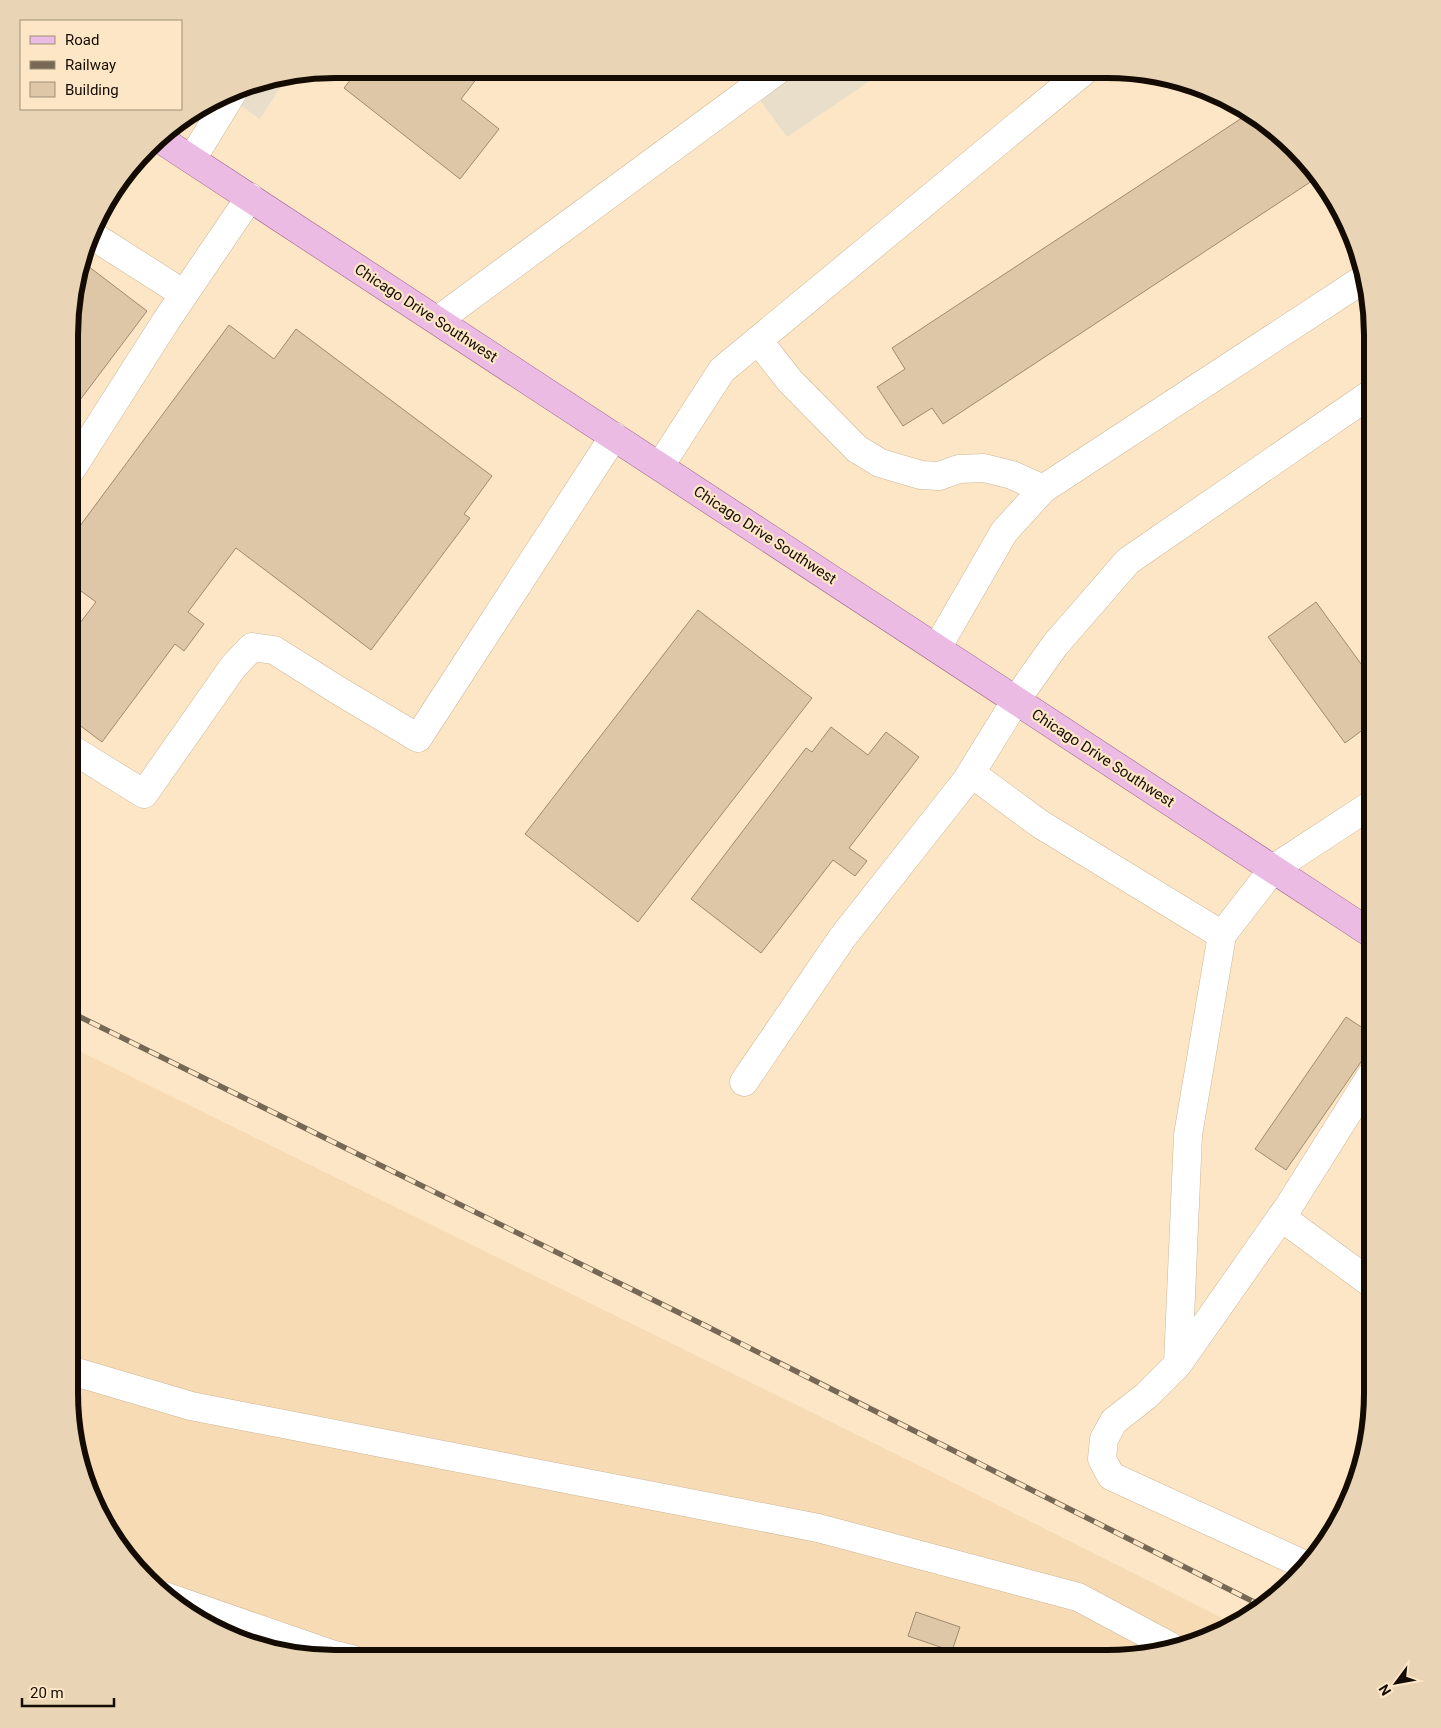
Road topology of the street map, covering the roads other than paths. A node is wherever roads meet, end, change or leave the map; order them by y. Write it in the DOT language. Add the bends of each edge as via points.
graph roads {
  1 [pos="767,78"];
  2 [pos="1076,78"];
  3 [pos="228,101"];
  4 [pos="165,141"];
  5 [pos="192,159"];
  6 [pos="250,197"];
  7 [pos="96,238"];
  8 [pos="1358,282"];
  9 [pos="184,294"];
  10 [pos="438,320"];
  11 [pos="758,340"];
  12 [pos="1364,398"];
  13 [pos="614,436"];
  14 [pos="77,461"];
  15 [pos="660,466"];
  16 [pos="1043,488"];
  17 [pos="937,648"];
  18 [pos="1016,700"];
  19 [pos="77,752"];
  20 [pos="971,773"];
  21 [pos="1364,809"];
  22 [pos="1274,869"];
  23 [pos="1364,929"];
  24 [pos="1222,935"];
  25 [pos="744,1082"];
  26 [pos="1364,1096"];
  27 [pos="1281,1217"];
  28 [pos="1364,1278"];
  29 [pos="1178,1364"];
  30 [pos="77,1372"];
  31 [pos="1300,1563"];
  32 [pos="189,1605"];
  33 [pos="1166,1644"];
  34 [pos="319,1650"];
  1 -- 10 [label="street"];
  2 -- 11 [label="street"];
  3 -- 5 [label="street"];
  4 -- 5 [label="main road, Chicago Drive Southwest"];
  5 -- 6 [label="main road, Chicago Drive Southwest"];
  6 -- 9 [label="street"];
  6 -- 10 [label="main road, Chicago Drive Southwest"];
  7 -- 9 [label="street"];
  8 -- 16 [label="street"];
  9 -- 14 [label="street"];
  10 -- 13 [label="main road, Chicago Drive Southwest"];
  11 -- 15 [label="street" via="722,370"];
  11 -- 16 [label="street" via="790,381 857,449 880,463 921,475 939,476 959,469 984,468 1012,474"];
  12 -- 18 [label="street" via="1128,560 1055,645"];
  13 -- 15 [label="main road, Chicago Drive Southwest"];
  13 -- 19 [label="street" via="418,738 274,650 252,646 233,667 144,794"];
  15 -- 17 [label="main road, Chicago Drive Southwest"];
  16 -- 17 [label="street" via="1004,532"];
  17 -- 18 [label="main road, Chicago Drive Southwest"];
  18 -- 20 [label="street"];
  18 -- 22 [label="main road, Chicago Drive Southwest"];
  20 -- 24 [label="street" via="1040,824"];
  20 -- 25 [label="street" via="842,938"];
  21 -- 22 [label="street"];
  22 -- 23 [label="main road, Chicago Drive Southwest"];
  22 -- 24 [label="street"];
  24 -- 29 [label="street" via="1188,1135"];
  26 -- 27 [label="street"];
  27 -- 28 [label="street"];
  27 -- 29 [label="street"];
  29 -- 31 [label="street" via="1146,1396 1114,1421 1104,1438 1102,1459 1112,1476"];
  30 -- 33 [label="street" via="191,1406 818,1528 1078,1597"];
  32 -- 34 [label="street"];
}
